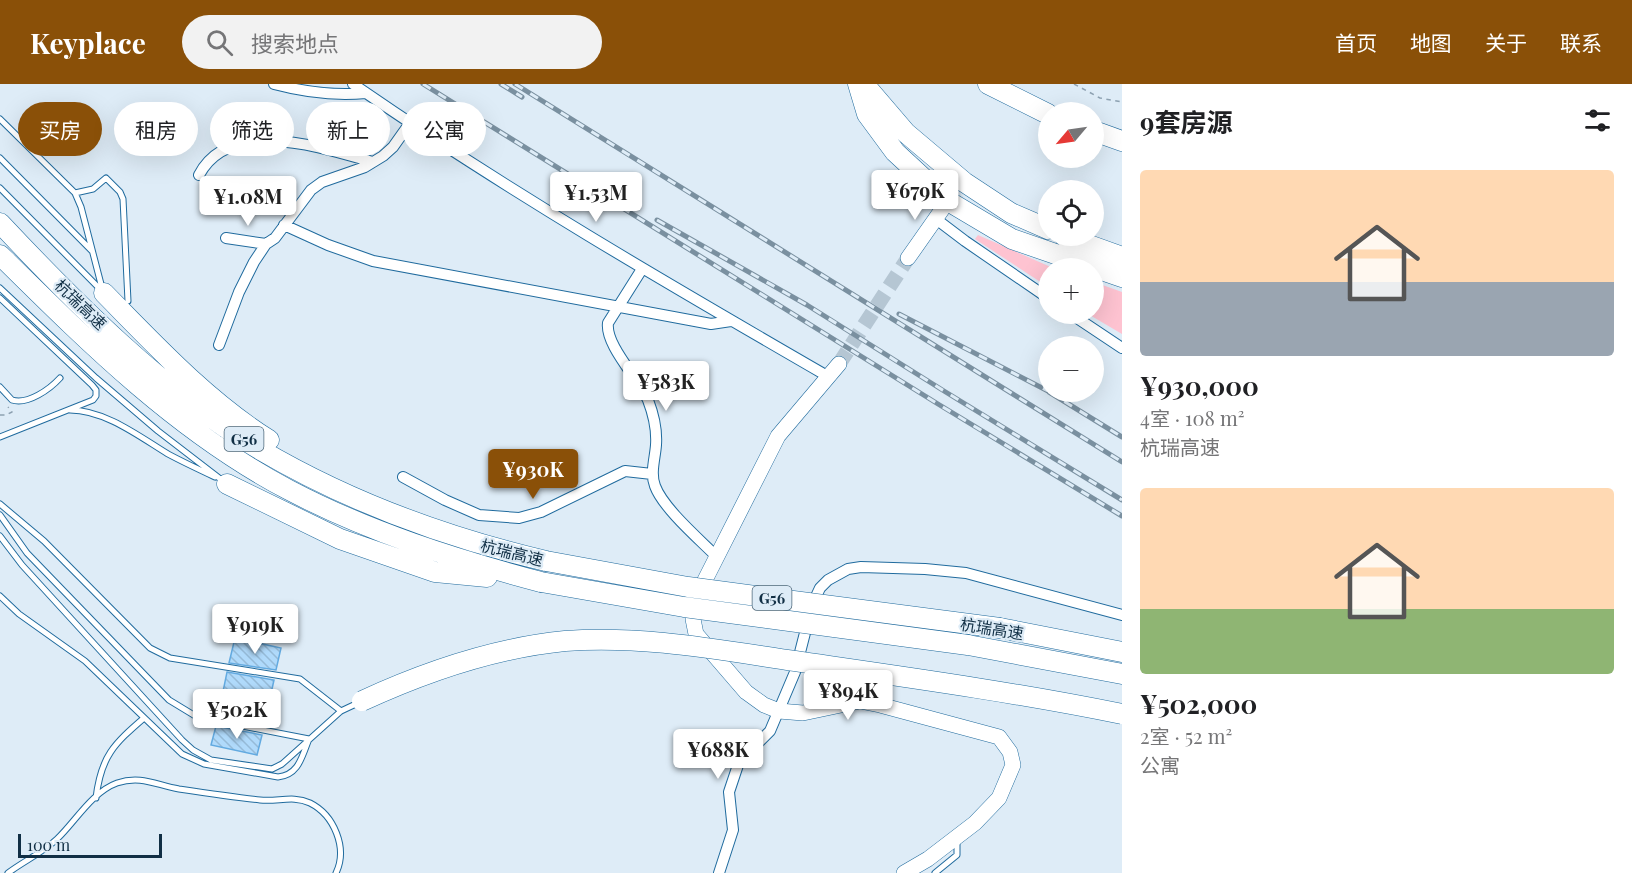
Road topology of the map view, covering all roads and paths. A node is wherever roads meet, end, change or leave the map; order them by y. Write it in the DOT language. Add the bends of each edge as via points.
graph roads {
  1 [pos="274,84"];
  2 [pos="353,84"];
  3 [pos="858,84"];
  4 [pos="864,84"];
  5 [pos="988,84"];
  6 [pos="1074,84"];
  7 [pos="366,93"];
  8 [pos="1122,102"];
  9 [pos="1038,109"];
  10 [pos="402,118"];
  11 [pos="0,119"];
  12 [pos="402,134"];
  13 [pos="1104,135"];
  14 [pos="1122,141"];
  15 [pos="462,156"];
  16 [pos="0,158"];
  17 [pos="373,162"];
  18 [pos="199,175"];
  19 [pos="0,188"];
  20 [pos="75,193"];
  21 [pos="948,201"];
  22 [pos="936,219"];
  23 [pos="0,223"];
  24 [pos="284,225"];
  25 [pos="1038,225"];
  26 [pos="226,238"];
  27 [pos="266,244"];
  28 [pos="1092,246"];
  29 [pos="93,253"];
  30 [pos="0,255"];
  31 [pos="1122,257"];
  32 [pos="908,258"];
  33 [pos="642,269"];
  34 [pos="1122,277"];
  35 [pos="0,288"];
  36 [pos="1038,291"];
  37 [pos="104,293"];
  38 [pos="0,298"];
  39 [pos="128,302"];
  40 [pos="619,306"];
  41 [pos="731,321"];
  42 [pos="1086,324"];
  43 [pos="219,345"];
  44 [pos="1122,348"];
  45 [pos="839,364"];
  46 [pos="829,377"];
  47 [pos="60,378"];
  48 [pos="0,387"];
  49 [pos="65,410"];
  50 [pos="0,415"];
  51 [pos="0,437"];
  52 [pos="652,474"];
  53 [pos="403,477"];
  54 [pos="227,484"];
  55 [pos="0,504"];
  56 [pos="0,515"];
  57 [pos="392,515"];
  58 [pos="0,536"];
  59 [pos="716,556"];
  60 [pos="541,582"];
  61 [pos="0,596"];
  62 [pos="1122,615"];
  63 [pos="1122,652"];
  64 [pos="1122,674"];
  65 [pos="362,702"];
  66 [pos="341,711"];
  67 [pos="779,711"];
  68 [pos="1122,714"];
  69 [pos="144,718"];
  70 [pos="309,739"];
  71 [pos="96,798"];
  72 [pos="957,837"];
  73 [pos="8,873"];
  74 [pos="336,873"];
  75 [pos="719,873"];
  76 [pos="904,873"];
  77 [pos="936,873"];
  1 -- 7 [label="street" via="326,93"];
  2 -- 7 [label="street"];
  3 -- 21 [label="highway" via="867,114 895,152"];
  4 -- 25 [label="highway" via="906,133 964,183 1011,213"];
  5 -- 9 [label="highway"];
  6 -- 8 [label="path" via="1101,98"];
  7 -- 10 [label="street"];
  11 -- 20 [label="lane"];
  12 -- 17 [label="street"];
  13 -- 14 [label="highway"];
  15 -- 33 [label="street"];
  16 -- 29 [label="lane"];
  17 -- 18 [label="street" via="314,146 256,140 228,148 210,160"];
  17 -- 24 [label="street" via="315,185"];
  19 -- 37 [label="lane"];
  20 -- 29 [label="lane"];
  20 -- 39 [label="lane" via="93,189 106,178 120,192"];
  21 -- 22 [label="street"];
  21 -- 34 [label="highway" via="1012,239"];
  22 -- 32 [label="street"];
  22 -- 36 [label="street"];
  23 -- 57 [label="highway, 杭瑞高速 / G56" via="115,336 213,418 305,475"];
  24 -- 27 [label="street"];
  24 -- 40 [label="street" via="373,261"];
  26 -- 27 [label="street"];
  27 -- 43 [label="street" via="238,292"];
  28 -- 31 [label="highway"];
  29 -- 37 [label="lane"];
  30 -- 60 [label="highway, 杭瑞高速 / G56" via="148,394 250,467 372,529 450,557"];
  33 -- 40 [label="street"];
  33 -- 41 [label="street"];
  35 -- 54 [label="lane" via="96,378"];
  37 -- 57 [label="highway" via="212,398 265,438"];
  38 -- 49 [label="lane" via="96,390 93,400"];
  40 -- 41 [label="street" via="711,324"];
  40 -- 52 [label="street" via="607,330 651,410 656,443"];
  41 -- 46 [label="street"];
  42 -- 44 [label="street"];
  45 -- 46 [label="street"];
  46 -- 59 [label="street" via="778,436"];
  47 -- 48 [label="lane" via="44,392 21,401 12,400"];
  48 -- 50 [label="path" via="1,399 12,412"];
  49 -- 51 [label="lane"];
  49 -- 54 [label="lane" via="78,410 120,425"];
  52 -- 53 [label="street" via="626,471 541,512 519,518 479,515"];
  52 -- 59 [label="street" via="662,500"];
  54 -- 60 [label="highway" via="340,540 435,572"];
  55 -- 66 [label="lane" via="44,541 150,648 170,657 300,679"];
  56 -- 70 [label="lane" via="27,553 169,700 197,717"];
  57 -- 63 [label="highway, 杭瑞高速 / G56, bridge" via="546,561 688,587 1000,628"];
  58 -- 70 [label="lane" via="193,750 211,760 272,769"];
  59 -- 67 [label="street" via="696,603 696,634 746,692"];
  60 -- 64 [label="highway, 杭瑞高速 / G56, bridge" via="684,607 968,645"];
  61 -- 69 [label="lane" via="19,615 85,661"];
  62 -- 67 [label="street" via="966,573 848,569 828,580 814,598 795,672"];
  65 -- 66 [label="lane"];
  65 -- 68 [label="highway, bridge" via="436,670 487,655 539,645 600,640 670,644 863,671"];
  66 -- 70 [label="lane"];
  67 -- 72 [label="street" via="803,713 860,701 999,737 1010,752 1010,773 999,798"];
  67 -- 75 [label="street" via="770,731 739,762 729,792 733,830"];
  69 -- 70 [label="lane" via="192,760 278,777 293,772"];
  69 -- 71 [label="lane" via="111,750 98,780"];
  71 -- 73 [label="lane" via="56,840"];
  71 -- 74 [label="lane" via="117,783 145,779 176,788 263,800 298,799 316,807 331,821 341,850"];
  72 -- 76 [label="street"];
  72 -- 77 [label="lane" via="957,855"];
}
